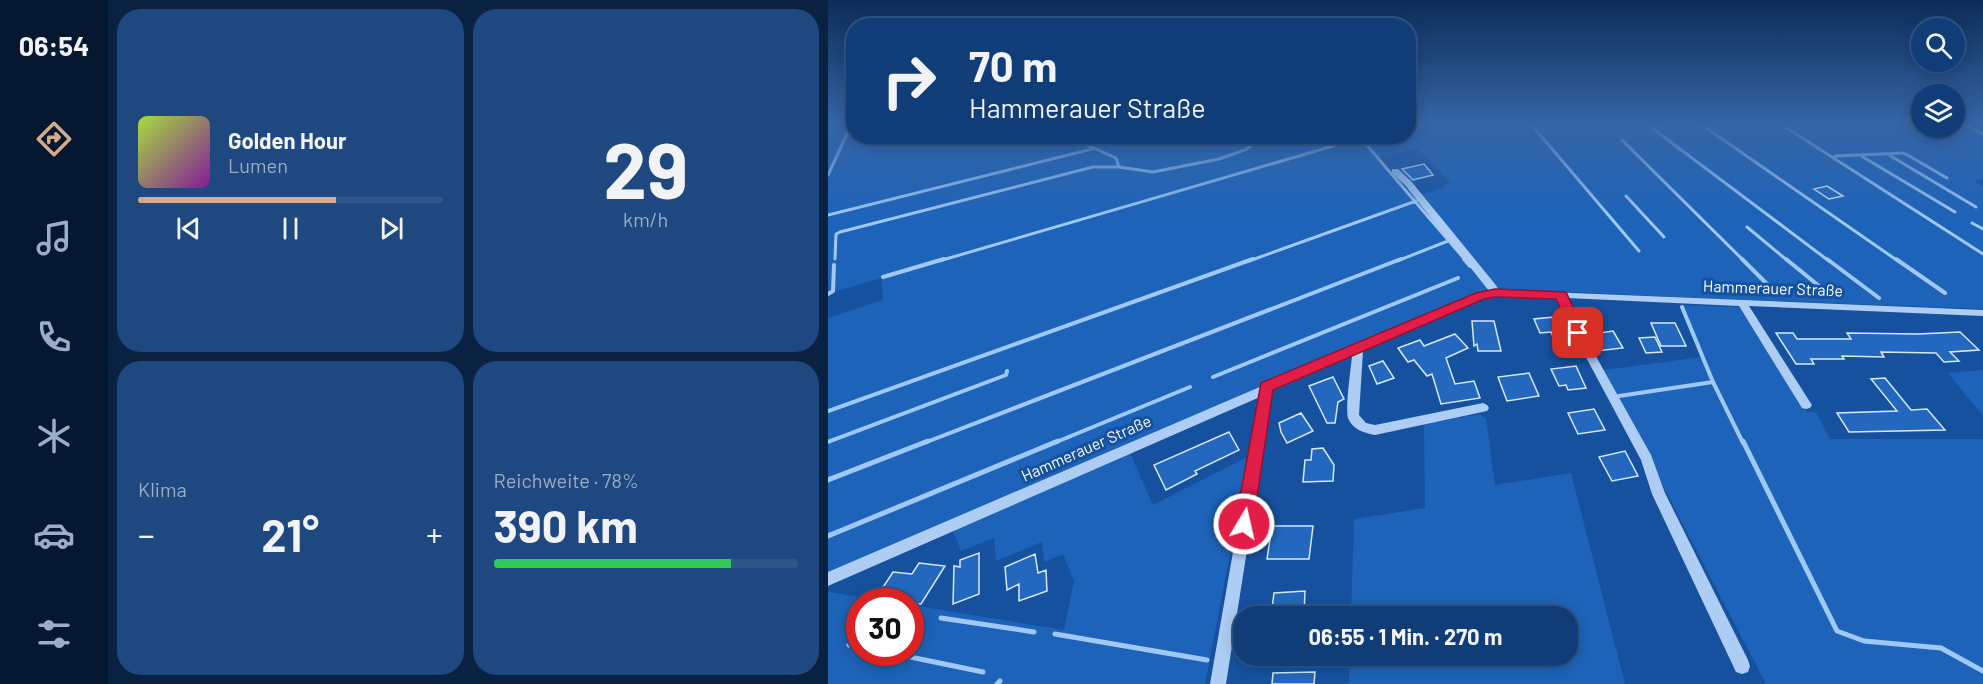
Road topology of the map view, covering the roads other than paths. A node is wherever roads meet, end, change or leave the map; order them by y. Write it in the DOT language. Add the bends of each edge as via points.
graph roads {
  1 [pos="1395,171"];
  2 [pos="1495,293"];
  3 [pos="1561,295"];
  4 [pos="1743,304"];
  5 [pos="1983,313"];
  6 [pos="1358,347"];
  7 [pos="1267,387"];
  8 [pos="1806,405"];
  9 [pos="1483,408"];
  10 [pos="828,579"];
  11 [pos="1742,666"];
  12 [pos="1218,684"];
  1 -- 2 [label="street"];
  2 -- 3 [label="street, Hammerauer Straße"];
  2 -- 6 [label="street, Hammerauer Straße"];
  3 -- 4 [label="street, Hammerauer Straße"];
  3 -- 11 [label="street" via="1647,459 1659,494"];
  4 -- 5 [label="street, Hammerauer Straße"];
  4 -- 8 [label="street"];
  6 -- 7 [label="street, Hammerauer Straße"];
  6 -- 9 [label="street" via="1353,416 1358,425 1375,430"];
  7 -- 10 [label="street, Hammerauer Straße"];
  7 -- 12 [label="street"];
}
